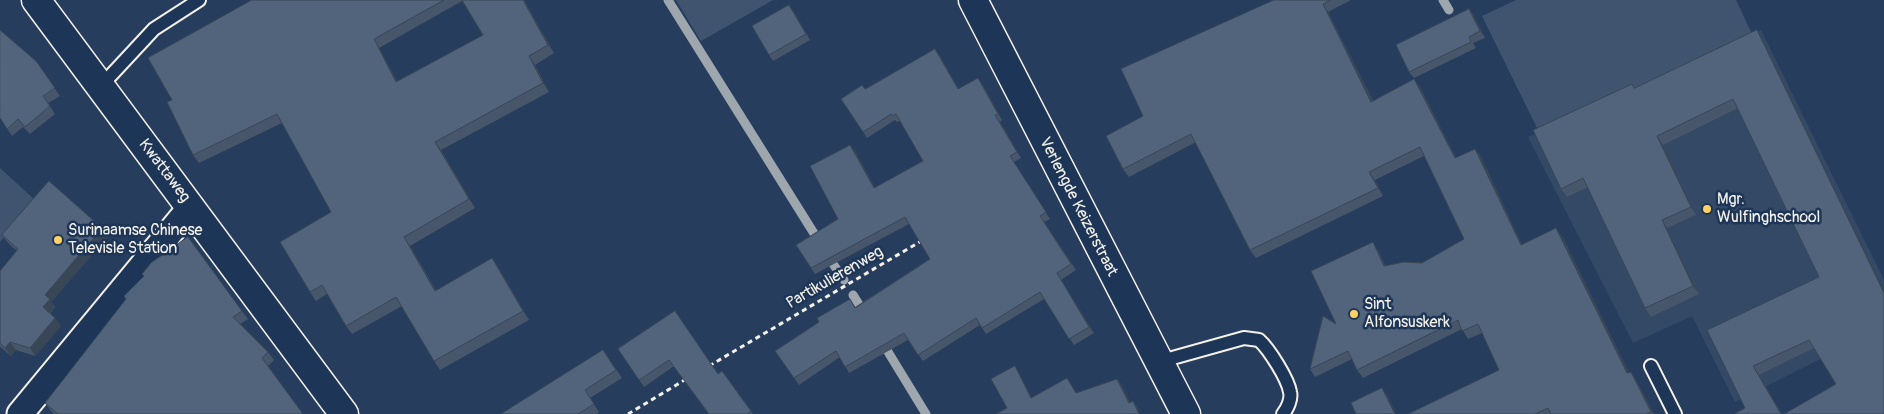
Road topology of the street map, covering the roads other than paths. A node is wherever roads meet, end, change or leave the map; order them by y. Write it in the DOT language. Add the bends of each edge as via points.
graph roads {
  1 [pos="36,0"];
  2 [pos="199,0"];
  3 [pos="973,0"];
  4 [pos="101,86"];
  5 [pos="191,207"];
  6 [pos="1158,362"];
  7 [pos="1651,366"];
  8 [pos="20,414"];
  9 [pos="344,414"];
  10 [pos="1186,414"];
  11 [pos="1282,414"];
  12 [pos="1675,414"];
  1 -- 4 [label="main road, Kwattaweg"];
  2 -- 4 [label="lane" via="154,29"];
  3 -- 6 [label="main road, Verlengde Keizerstraat"];
  4 -- 5 [label="main road, Kwattaweg"];
  5 -- 8 [label="street"];
  5 -- 9 [label="main road, Kwattaweg"];
  6 -- 10 [label="main road, Verlengde Keizerstraat"];
  6 -- 11 [label="lane" via="1244,338 1259,340 1291,393 1288,408"];
  7 -- 12 [label="lane"];
}
